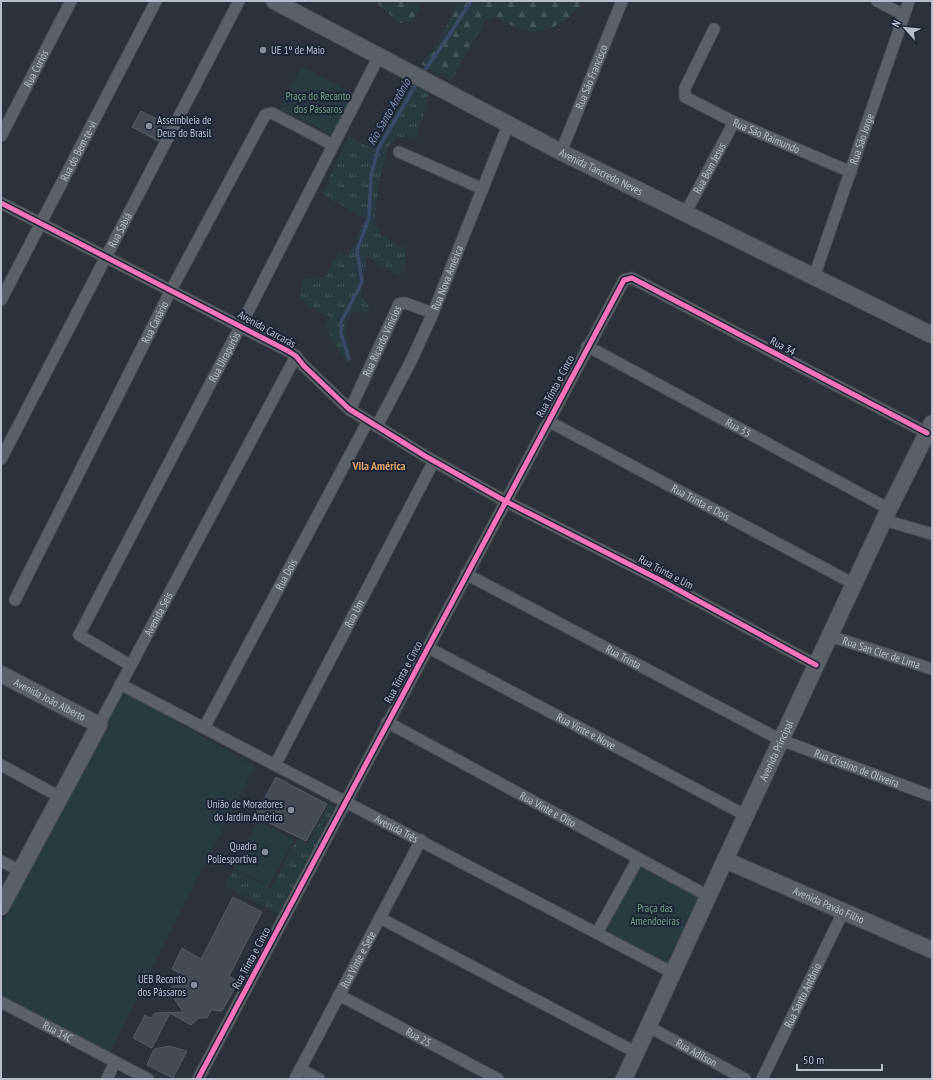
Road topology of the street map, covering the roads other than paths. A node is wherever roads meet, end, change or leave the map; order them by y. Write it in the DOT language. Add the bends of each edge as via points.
graph roads {
  1 [pos="71,1"];
  2 [pos="156,1"];
  3 [pos="239,1"];
  4 [pos="274,1"];
  5 [pos="622,1"];
  6 [pos="877,1"];
  7 [pos="908,1"];
  8 [pos="904,15"];
  9 [pos="714,29"];
  10 [pos="378,56"];
  11 [pos="734,122"];
  12 [pos="508,125"];
  13 [pos="1,136"];
  14 [pos="333,145"];
  15 [pos="399,152"];
  16 [pos="561,152"];
  17 [pos="851,172"];
  18 [pos="483,188"];
  19 [pos="1,203"];
  20 [pos="686,214"];
  21 [pos="41,224"];
  22 [pos="106,256"];
  23 [pos="629,277"];
  24 [pos="814,277"];
  25 [pos="171,290"];
  26 [pos="1,300"];
  27 [pos="433,313"];
  28 [pos="241,325"];
  29 [pos="932,335"];
  30 [pos="587,346"];
  31 [pos="296,356"];
  32 [pos="350,410"];
  33 [pos="548,421"];
  34 [pos="372,424"];
  35 [pos="929,428"];
  36 [pos="1,459"];
  37 [pos="434,461"];
  38 [pos="505,501"];
  39 [pos="887,515"];
  40 [pos="932,534"];
  41 [pos="466,574"];
  42 [pos="854,584"];
  43 [pos="15,600"];
  44 [pos="830,636"];
  45 [pos="427,647"];
  46 [pos="130,665"];
  47 [pos="816,665"];
  48 [pos="932,669"];
  49 [pos="1,674"];
  50 [pos="120,684"];
  51 [pos="387,722"];
  52 [pos="99,725"];
  53 [pos="204,728"];
  54 [pos="781,740"];
  55 [pos="1,765"];
  56 [pos="275,765"];
  57 [pos="932,796"];
  58 [pos="60,797"];
  59 [pos="345,802"];
  60 [pos="746,815"];
  61 [pos="421,840"];
  62 [pos="638,858"];
  63 [pos="1,860"];
  64 [pos="725,860"];
  65 [pos="20,871"];
  66 [pos="708,896"];
  67 [pos="1,907"];
  68 [pos="843,912"];
  69 [pos="380,918"];
  70 [pos="597,933"];
  71 [pos="932,950"];
  72 [pos="673,973"];
  73 [pos="339,995"];
  74 [pos="1,1002"];
  75 [pos="649,1027"];
  76 [pos="637,1053"];
  77 [pos="115,1062"];
  78 [pos="300,1069"];
  79 [pos="107,1079"];
  80 [pos="148,1079"];
  81 [pos="198,1079"];
  82 [pos="295,1079"];
  83 [pos="319,1079"];
  84 [pos="498,1079"];
  85 [pos="624,1079"];
  86 [pos="744,1079"];
  87 [pos="762,1079"];
  1 -- 13 [label="street, Rua Curiós"];
  2 -- 21 [label="street, Rua do Bem-te-vi"];
  3 -- 22 [label="street, Rua Sabiá"];
  4 -- 10 [label="street, Avenida Tancredo Neves"];
  5 -- 16 [label="street, Rua São Francisco"];
  6 -- 8 [label="street"];
  7 -- 8 [label="street, Rua São Jorge"];
  8 -- 17 [label="street, Rua São Jorge"];
  9 -- 11 [label="street, Rua São Raimundo" via="684,95 688,100"];
  10 -- 12 [label="street, Avenida Tancredo Neves"];
  10 -- 14 [label="street, Rua Uirapurύs"];
  11 -- 17 [label="street, Rua São Raimundo"];
  11 -- 20 [label="street, Rua Bom Jesus"];
  12 -- 16 [label="street, Avenida Tancredo Neves"];
  12 -- 18 [label="street, Rua Nova América"];
  14 -- 25 [label="street, Rua Canário" via="272,113 265,115"];
  14 -- 28 [label="street, Rua Uirapurύs"];
  15 -- 18 [label="street"];
  16 -- 20 [label="street, Avenida Tancredo Neves"];
  17 -- 24 [label="street, Rua São Jorge"];
  18 -- 27 [label="street, Rua Nova América"];
  19 -- 21 [label="street, Avenida Carcarás"];
  20 -- 24 [label="street, Avenida Tancredo Neves"];
  21 -- 22 [label="street, Avenida Carcarás"];
  21 -- 26 [label="street, Rua do Bem-te-vi"];
  22 -- 25 [label="street, Avenida Carcarás"];
  22 -- 36 [label="street, Rua Sabiá"];
  23 -- 30 [label="street, Rua Trinta e Cinco" via="621,282"];
  23 -- 35 [label="street, Rua 34"];
  24 -- 29 [label="street, Avenida Tancredo Neves"];
  25 -- 28 [label="street, Avenida Carcarás"];
  25 -- 43 [label="street, Rua Canário"];
  27 -- 32 [label="street, Rua Ricardo Vinicios" via="405,303 399,304"];
  27 -- 34 [label="street, Rua Nova América"];
  28 -- 31 [label="street, Avenida Carcarás"];
  28 -- 46 [label="street, Rua Uirapurύs" via="79,635"];
  30 -- 33 [label="street, Rua Trinta e Cinco"];
  30 -- 39 [label="street, Rua 33"];
  31 -- 32 [label="street, Avenida Carcarás"];
  31 -- 46 [label="street, Avenida Seis"];
  32 -- 34 [label="street, Avenida Carcarás"];
  33 -- 38 [label="street, Rua Trinta e Cinco"];
  33 -- 42 [label="street, Rua Trinta e Dois"];
  34 -- 37 [label="street, Avenida Carcarás"];
  34 -- 53 [label="street, Rua Dois"];
  35 -- 39 [label="street, Avenida Principal"];
  37 -- 38 [label="street, Avenida Carcarás"];
  37 -- 56 [label="street, Rua Um"];
  38 -- 41 [label="street, Rua Trinta e Cinco"];
  38 -- 47 [label="street, Rua Trinta e Um" via="660,580"];
  39 -- 40 [label="street"];
  39 -- 42 [label="street, Avenida Principal"];
  41 -- 45 [label="street, Rua Trinta e Cinco"];
  41 -- 54 [label="street, Rua Trinta"];
  42 -- 44 [label="street, Avenida Principal"];
  44 -- 47 [label="street, Avenida Principal"];
  44 -- 48 [label="street, Rua San Cler de Lima"];
  45 -- 51 [label="street, Rua Trinta e Cinco"];
  45 -- 60 [label="street, Rua Vinte e Nove"];
  46 -- 50 [label="street, Avenida Seis"];
  47 -- 54 [label="street, Avenida Principal"];
  49 -- 52 [label="street, Avenida João Alberto"];
  50 -- 52 [label="street, Avenida Seis"];
  50 -- 53 [label="street, Avenida Três"];
  51 -- 59 [label="street, Rua Trinta e Cinco"];
  51 -- 62 [label="street, Rua Vinte e Oito"];
  52 -- 58 [label="street, Avenida Seis"];
  53 -- 56 [label="street, Avenida Três"];
  54 -- 57 [label="street, Rua Cristino de Oliveira"];
  54 -- 60 [label="street, Avenida Principal"];
  55 -- 58 [label="street"];
  56 -- 59 [label="street, Avenida Três"];
  58 -- 65 [label="street, Avenida Seis"];
  59 -- 61 [label="street, Avenida Três"];
  59 -- 81 [label="street, Rua Trinta e Cinco"];
  60 -- 64 [label="street, Avenida Principal"];
  61 -- 69 [label="street, Rua Vinte e Sete"];
  61 -- 70 [label="street, Avenida Três"];
  62 -- 66 [label="street, Rua Vinte e Oito"];
  62 -- 70 [label="street"];
  63 -- 65 [label="street"];
  64 -- 66 [label="street, Avenida Principal"];
  64 -- 68 [label="street, Avenida Pavão Filho"];
  65 -- 67 [label="street, Avenida Seis"];
  66 -- 72 [label="street, Avenida Principal"];
  68 -- 71 [label="street, Avenida Pavão Filho"];
  68 -- 87 [label="street, Rua Santo Antônio"];
  69 -- 73 [label="street, Rua Vinte e Sete"];
  69 -- 76 [label="street"];
  70 -- 72 [label="street, Avenida Três"];
  72 -- 75 [label="street, Avenida Principal"];
  73 -- 78 [label="street, Rua Vinte e Sete"];
  73 -- 84 [label="street, Rua 25"];
  74 -- 77 [label="street, Rua 14C"];
  75 -- 76 [label="street, Avenida Principal"];
  75 -- 86 [label="street, Rua Adílson"];
  76 -- 85 [label="street, Avenida Principal"];
  77 -- 79 [label="street"];
  77 -- 80 [label="street, Rua 14C"];
  78 -- 82 [label="street, Rua Vinte e Sete"];
  78 -- 83 [label="street"];
}
